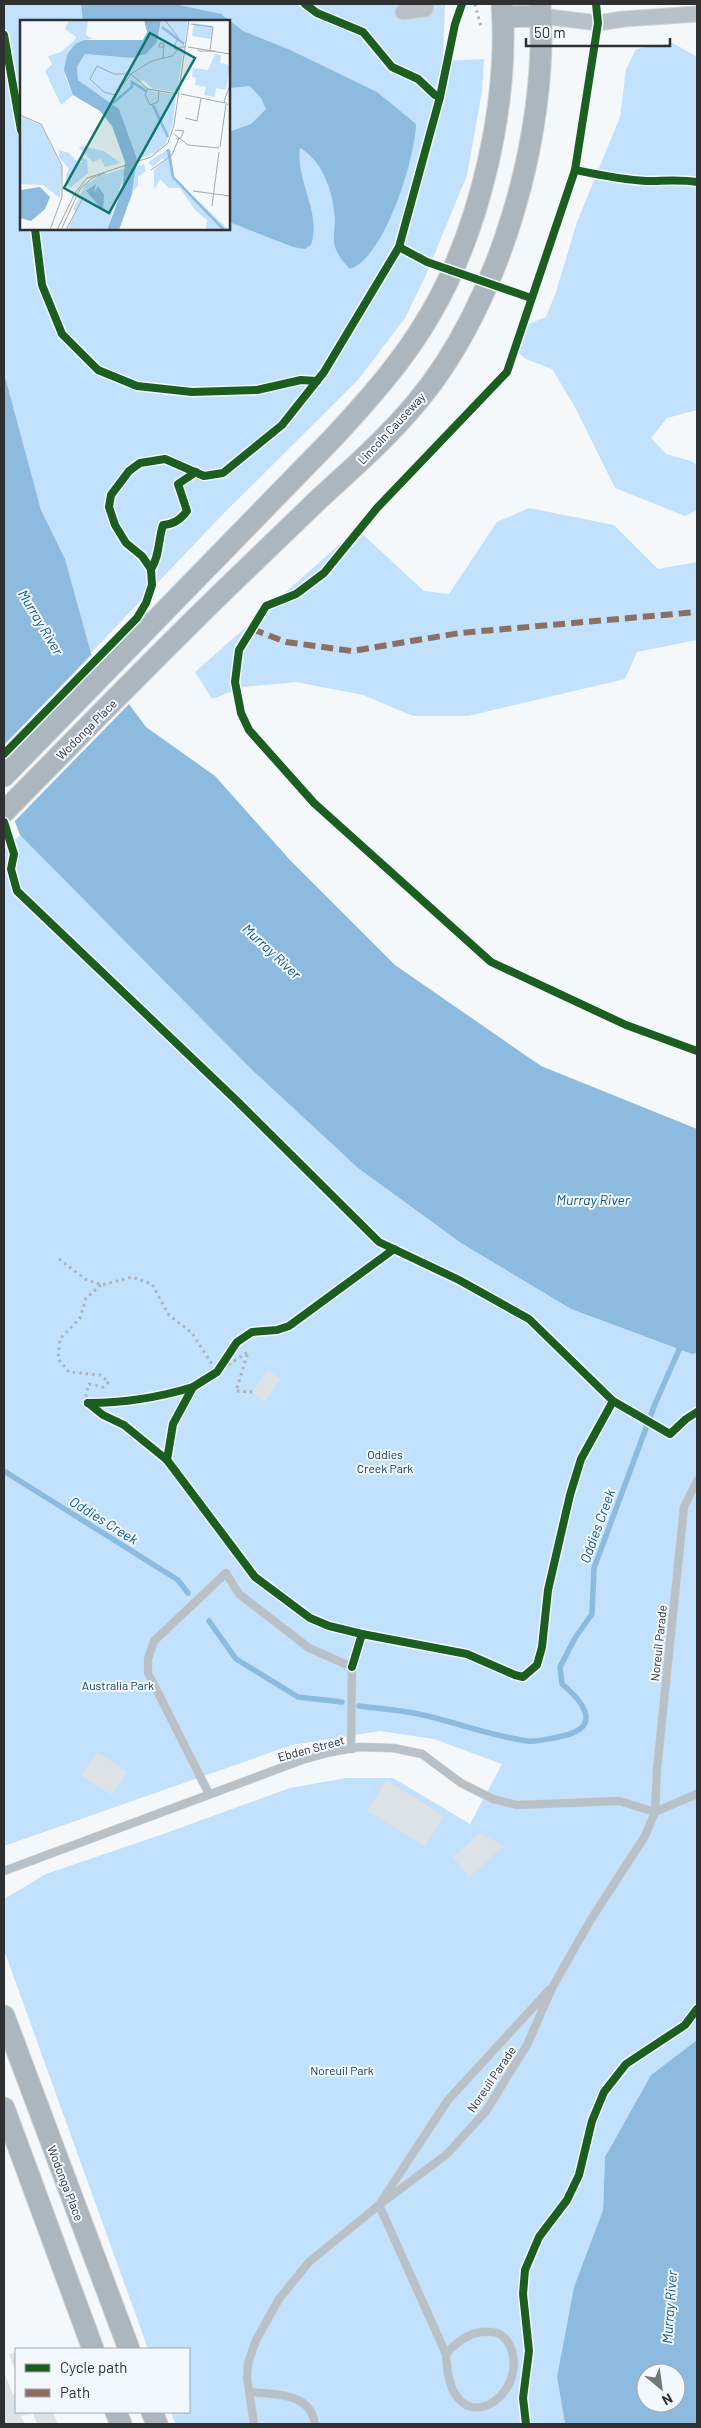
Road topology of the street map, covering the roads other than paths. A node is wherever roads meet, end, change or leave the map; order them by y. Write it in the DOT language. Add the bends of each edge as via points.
graph roads {
  1 [pos="426,4"];
  2 [pos="502,10"];
  3 [pos="540,10"];
  4 [pos="403,12"];
  5 [pos="697,14"];
  6 [pos="168,645"];
  7 [pos="4,776"];
  8 [pos="4,812"];
  9 [pos="697,1480"];
  10 [pos="351,1749"];
  11 [pos="209,1794"];
  12 [pos="697,1794"];
  13 [pos="655,1812"];
  14 [pos="4,1871"];
  15 [pos="553,1986"];
  16 [pos="4,2016"];
  17 [pos="4,2108"];
  18 [pos="379,2205"];
  19 [pos="93,2348"];
  20 [pos="129,2348"];
  21 [pos="446,2354"];
  22 [pos="250,2392"];
  23 [pos="254,2424"];
  24 [pos="315,2424"];
  1 -- 4 [label="street" via="425,10"];
  2 -- 3 [label="main road"];
  2 -- 7 [label="main road, Wodonga Place" via="499,102 485,176 474,214 432,313 377,390 302,472"];
  3 -- 5 [label="street" via="598,23"];
  3 -- 6 [label="main road, Lincoln Causeway" via="540,58 534,114 508,231 482,296 448,360 382,442"];
  6 -- 8 [label="main road, Wodonga Place"];
  9 -- 13 [label="lane, Noreuil Parade" via="684,1507"];
  10 -- 11 [label="lane, Ebden Street" via="302,1760"];
  10 -- 11 [label="lane" via="352,1667 309,1648 239,1594 226,1573 154,1641 148,1658 148,1673"];
  10 -- 13 [label="lane, Ebden Street" via="393,1748 422,1754 461,1783 493,1799 517,1805 619,1802"];
  11 -- 14 [label="lane, Ebden Street"];
  12 -- 13 [label="lane"];
  13 -- 15 [label="lane, Noreuil Parade" via="645,1836"];
  15 -- 18 [label="lane, Noreuil Parade" via="448,2100"];
  15 -- 18 [label="lane, Noreuil Parade" via="527,2045 486,2111 447,2154"];
  16 -- 20 [label="main road, Wodonga Place"];
  17 -- 19 [label="main road"];
  18 -- 21 [label="lane"];
  18 -- 22 [label="lane, Noreuil Parade" via="309,2262 278,2299 256,2340 248,2363"];
  21 -- 21 [label="lane" via="470,2334 497,2332 507,2340 514,2354 512,2382 504,2393 484,2406 474,2408 465,2405 456,2396 448,2376"];
  22 -- 23 [label="lane, Noreuil Parade"];
  22 -- 24 [label="lane" via="301,2400 310,2409"];
}
